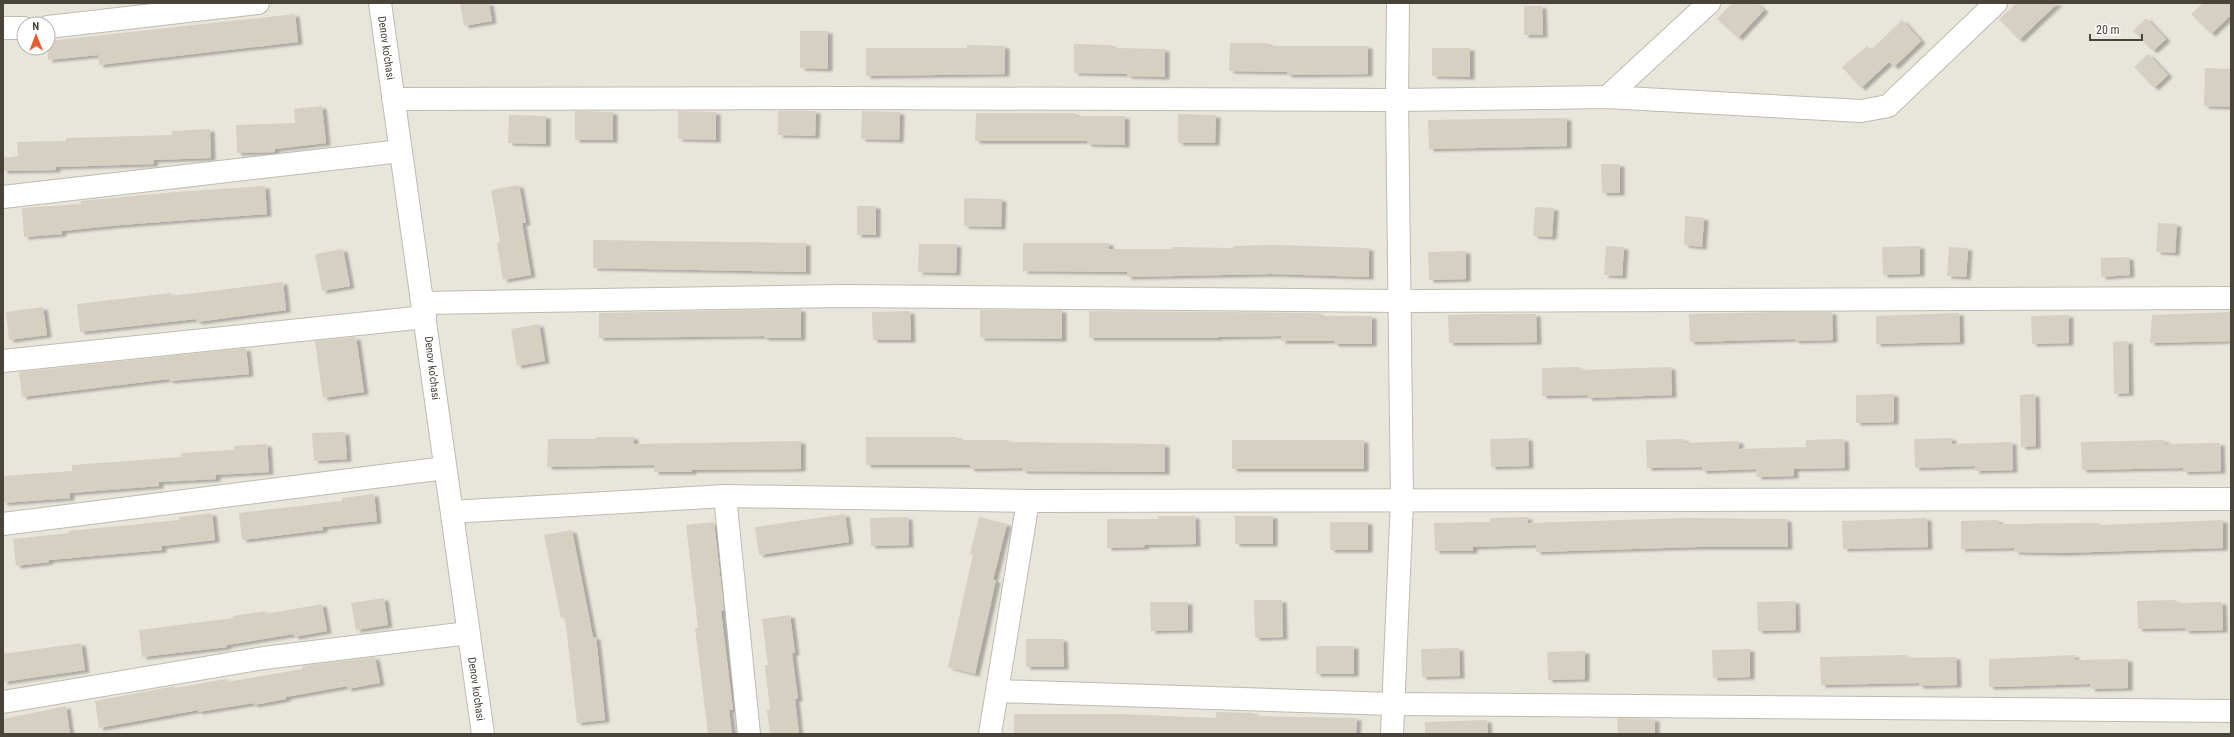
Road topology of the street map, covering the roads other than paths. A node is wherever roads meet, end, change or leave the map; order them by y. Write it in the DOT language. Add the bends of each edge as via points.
graph roads {
  1 [pos="258,3"];
  2 [pos="380,3"];
  3 [pos="1398,3"];
  4 [pos="1709,3"];
  5 [pos="1996,3"];
  6 [pos="56,26"];
  7 [pos="3,28"];
  8 [pos="16,28"];
  9 [pos="1607,97"];
  10 [pos="393,99"];
  11 [pos="1397,100"];
  12 [pos="401,151"];
  13 [pos="3,197"];
  14 [pos="2231,298"];
  15 [pos="1400,301"];
  16 [pos="424,310"];
  17 [pos="3,361"];
  18 [pos="445,468"];
  19 [pos="725,496"];
  20 [pos="2231,499"];
  21 [pos="1028,501"];
  22 [pos="1402,501"];
  23 [pos="452,512"];
  24 [pos="3,524"];
  25 [pos="468,633"];
  26 [pos="998,691"];
  27 [pos="3,702"];
  28 [pos="1393,704"];
  29 [pos="2231,711"];
  30 [pos="483,734"];
  31 [pos="749,734"];
  32 [pos="990,734"];
  33 [pos="1392,734"];
  1 -- 6 [label="street"];
  2 -- 10 [label="street, Denov ko'chasi"];
  3 -- 11 [label="street"];
  4 -- 9 [label="street"];
  5 -- 9 [label="street" via="1888,106 1861,111"];
  7 -- 8 [label="street"];
  9 -- 11 [label="street"];
  10 -- 11 [label="street"];
  10 -- 12 [label="street, Denov ko'chasi"];
  11 -- 15 [label="street"];
  12 -- 13 [label="street"];
  12 -- 16 [label="street, Denov ko'chasi"];
  14 -- 15 [label="street"];
  15 -- 16 [label="street" via="844,296"];
  15 -- 22 [label="street"];
  16 -- 17 [label="street"];
  16 -- 18 [label="street, Denov ko'chasi"];
  18 -- 23 [label="street, Denov ko'chasi"];
  18 -- 24 [label="street"];
  19 -- 21 [label="street"];
  19 -- 23 [label="street"];
  19 -- 31 [label="street"];
  20 -- 22 [label="street"];
  21 -- 22 [label="street"];
  21 -- 26 [label="street"];
  22 -- 28 [label="street"];
  23 -- 25 [label="street, Denov ko'chasi"];
  25 -- 27 [label="street" via="264,658"];
  25 -- 30 [label="street, Denov ko'chasi"];
  26 -- 28 [label="street"];
  26 -- 32 [label="street"];
  28 -- 29 [label="street"];
  28 -- 33 [label="street"];
}
